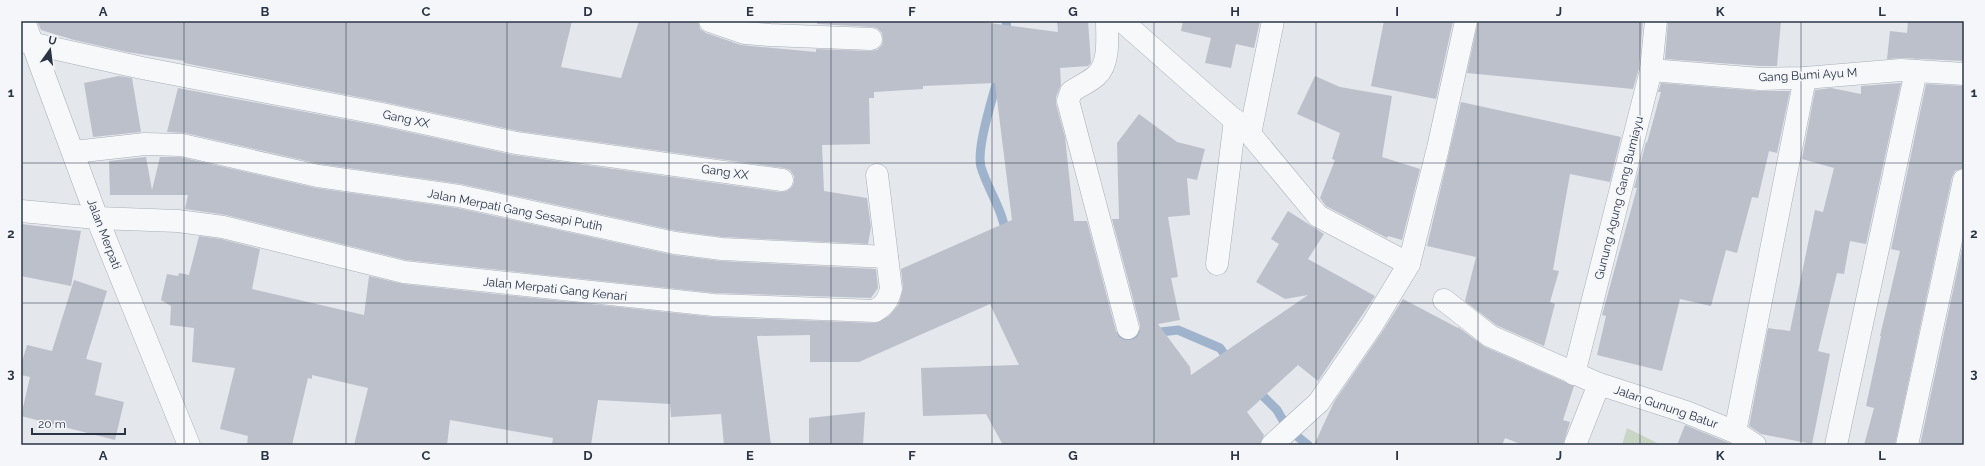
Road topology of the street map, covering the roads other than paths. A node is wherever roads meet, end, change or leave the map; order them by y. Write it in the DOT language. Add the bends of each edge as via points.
graph roads {
  1 [pos="24,21"];
  2 [pos="710,21"];
  3 [pos="1107,21"];
  4 [pos="1122,21"];
  5 [pos="1273,21"];
  6 [pos="1466,21"];
  7 [pos="1656,21"];
  8 [pos="871,39"];
  9 [pos="27,42"];
  10 [pos="1651,70"];
  11 [pos="1916,71"];
  12 [pos="1964,74"];
  13 [pos="1805,78"];
  14 [pos="1242,127"];
  15 [pos="74,152"];
  16 [pos="877,175"];
  17 [pos="782,180"];
  18 [pos="1964,180"];
  19 [pos="21,210"];
  20 [pos="97,218"];
  21 [pos="887,257"];
  22 [pos="1217,264"];
  23 [pos="1409,264"];
  24 [pos="1444,300"];
  25 [pos="1128,328"];
  26 [pos="1574,374"];
  27 [pos="1599,384"];
  28 [pos="1735,432"];
  29 [pos="188,445"];
  30 [pos="1272,445"];
  31 [pos="1575,445"];
  32 [pos="1755,445"];
  33 [pos="1836,445"];
  34 [pos="1907,445"];
  1 -- 9 [label="street, Jalan Merpati"];
  2 -- 8 [label="street" via="745,32 770,35"];
  3 -- 25 [label="street" via="1104,64 1098,74 1070,92 1068,101"];
  4 -- 14 [label="street"];
  5 -- 14 [label="street"];
  6 -- 23 [label="street"];
  7 -- 10 [label="street, Gunung Agung Gang Bumiayu"];
  9 -- 15 [label="street, Jalan Merpati"];
  9 -- 17 [label="street, Gang XX" via="142,68 382,114 516,143"];
  10 -- 13 [label="street, Gang Bumi Ayu M" via="1760,79"];
  10 -- 26 [label="street, Gunung Agung Gang Bumiayu"];
  11 -- 12 [label="street, Gang Bumi Ayu M"];
  11 -- 13 [label="street, Gang Bumi Ayu M" via="1872,71"];
  11 -- 33 [label="street"];
  13 -- 28 [label="street"];
  14 -- 22 [label="street"];
  14 -- 23 [label="street" via="1318,216"];
  15 -- 20 [label="street, Jalan Merpati"];
  15 -- 21 [label="street, Jalan Merpati Gang Sesapi Putih" via="144,144 182,145 318,176 459,196 675,242 722,249"];
  16 -- 21 [label="street, Jalan Merpati Gang Kenari"];
  18 -- 34 [label="street"];
  19 -- 20 [label="street, Jalan Merpati Gang Kenari"];
  20 -- 21 [label="street, Jalan Merpati Gang Kenari" via="178,221 223,227 404,272 714,306 875,311 884,306 891,289"];
  20 -- 29 [label="street, Jalan Merpati"];
  23 -- 30 [label="street" via="1372,325 1319,402"];
  24 -- 26 [label="street, Jalan Gunung Batur" via="1490,336"];
  26 -- 27 [label="street, Jalan Gunung Batur"];
  27 -- 28 [label="street, Jalan Gunung Batur" via="1686,412"];
  27 -- 31 [label="street"];
  28 -- 32 [label="street, Jalan Gunung Batur"];
}
